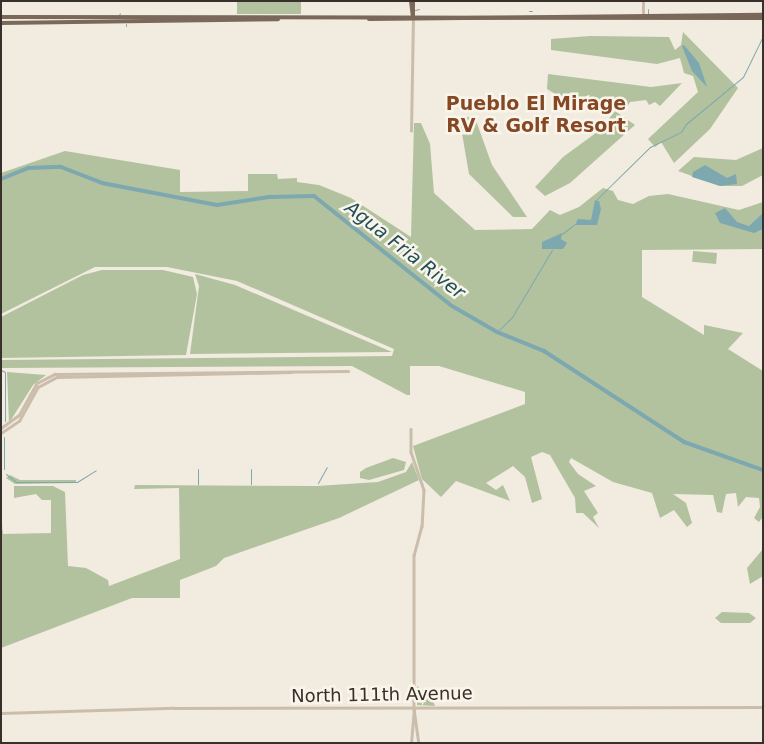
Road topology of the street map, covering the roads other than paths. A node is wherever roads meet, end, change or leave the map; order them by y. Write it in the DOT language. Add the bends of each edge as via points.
graph roads {
  1 [pos="412,1"];
  2 [pos="643,1"];
  3 [pos="1,17"];
  4 [pos="643,17"];
  5 [pos="763,17"];
  6 [pos="412,18"];
  7 [pos="28,20"];
  8 [pos="1,23"];
  9 [pos="412,131"];
  10 [pos="348,371"];
  11 [pos="13,424"];
  12 [pos="1,428"];
  13 [pos="411,429"];
  14 [pos="1,432"];
  15 [pos="763,707"];
  16 [pos="414,709"];
  17 [pos="1,713"];
  18 [pos="411,743"];
  19 [pos="419,743"];
  1 -- 6 [label="main road"];
  2 -- 4 [label="street"];
  3 -- 7 [label="main road"];
  4 -- 5 [label="main road"];
  4 -- 6 [label="main road"];
  6 -- 7 [label="main road"];
  6 -- 9 [label="street"];
  7 -- 8 [label="main road"];
  10 -- 11 [label="street" via="57,377 36,389"];
  11 -- 12 [label="street"];
  11 -- 14 [label="street"];
  13 -- 16 [label="street" via="411,452 424,490 422,526 414,555"];
  15 -- 16 [label="street, North 111th Avenue"];
  16 -- 17 [label="street, North 111th Avenue" via="161,708"];
  16 -- 18 [label="street"];
  16 -- 19 [label="street"];
}
